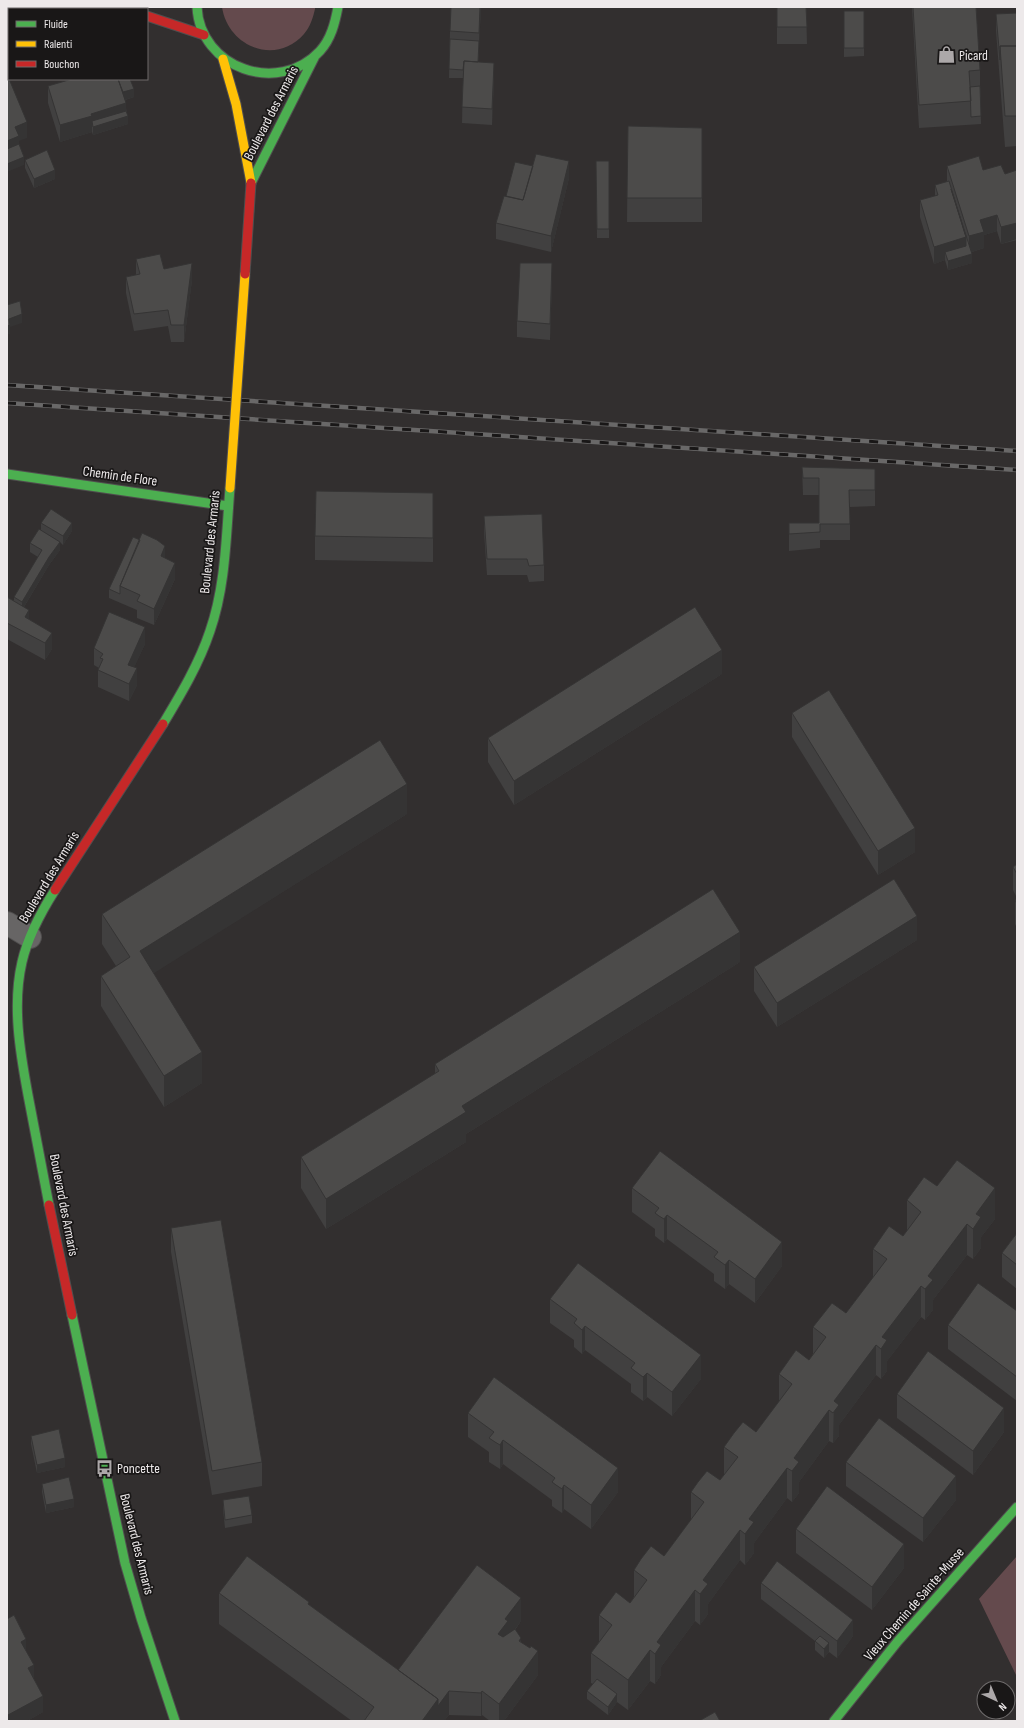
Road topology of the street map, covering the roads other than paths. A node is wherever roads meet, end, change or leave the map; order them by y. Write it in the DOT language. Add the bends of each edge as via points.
graph roads {
  1 [pos="197,7"];
  2 [pos="338,7"];
  3 [pos="148,16"];
  4 [pos="204,35"];
  5 [pos="315,56"];
  6 [pos="223,59"];
  7 [pos="251,183"];
  8 [pos="7,474"];
  9 [pos="228,506"];
  10 [pos="7,923"];
  11 [pos="30,937"];
  12 [pos="12,989"];
  13 [pos="1017,1507"];
  14 [pos="175,1721"];
  15 [pos="834,1721"];
  1 -- 4 [label="main road"];
  2 -- 5 [label="main road" via="335,25 327,42"];
  3 -- 4 [label="main road"];
  4 -- 6 [label="main road"];
  5 -- 6 [label="main road" via="294,69 270,74 245,71"];
  5 -- 7 [label="main road, Boulevard des Armaris"];
  6 -- 7 [label="main road, Boulevard des Armaris" via="236,104"];
  7 -- 9 [label="main road, Boulevard des Armaris, bridge"];
  8 -- 9 [label="main road, Chemin de Flore"];
  9 -- 11 [label="main road, Boulevard des Armaris" via="222,586 204,647 156,733 70,867"];
  10 -- 11 [label="street"];
  11 -- 12 [label="main road, Boulevard des Armaris"];
  12 -- 14 [label="main road, Boulevard des Armaris" via="43,1175 104,1468 130,1583"];
  13 -- 15 [label="main road, Vieux Chemin de Sainte-Musse" via="898,1641"];
}
